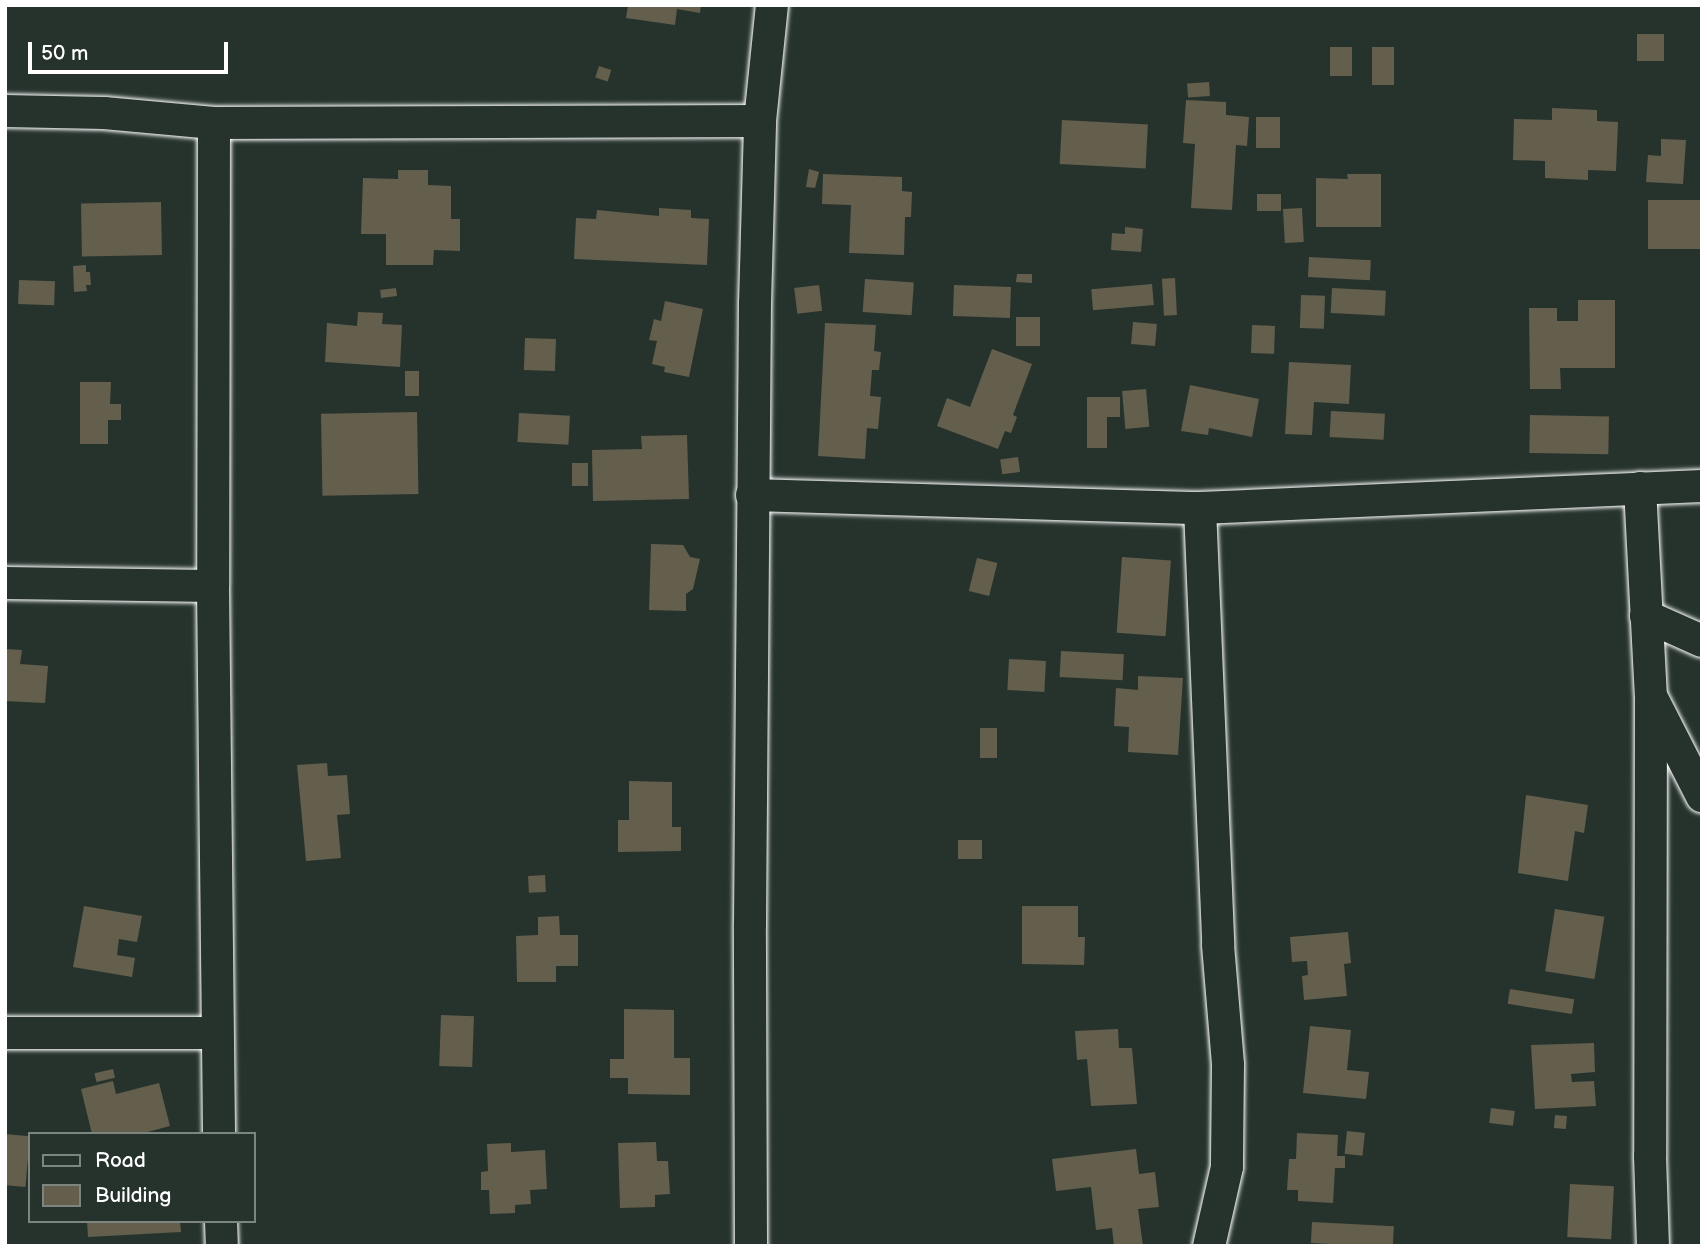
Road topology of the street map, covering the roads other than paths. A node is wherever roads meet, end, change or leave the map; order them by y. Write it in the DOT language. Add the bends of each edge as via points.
graph roads {
  1 [pos="772,5"];
  2 [pos="5,111"];
  3 [pos="760,121"];
  4 [pos="214,123"];
  5 [pos="1702,486"];
  6 [pos="1640,488"];
  7 [pos="752,495"];
  8 [pos="1200,508"];
  9 [pos="5,583"];
  10 [pos="213,586"];
  11 [pos="1646,616"];
  12 [pos="1702,641"];
  13 [pos="1651,696"];
  14 [pos="1702,796"];
  15 [pos="5,1033"];
  16 [pos="215,1033"];
  17 [pos="219,1132"];
  18 [pos="221,1223"];
  19 [pos="222,1246"];
  20 [pos="751,1246"];
  21 [pos="1209,1246"];
  22 [pos="1653,1246"];
  1 -- 3 [label="street"];
  2 -- 4 [label="street" via="104,113"];
  3 -- 4 [label="street"];
  3 -- 7 [label="street"];
  4 -- 10 [label="street"];
  5 -- 6 [label="street"];
  6 -- 8 [label="street"];
  6 -- 11 [label="street"];
  7 -- 8 [label="street"];
  7 -- 20 [label="street"];
  8 -- 21 [label="street" via="1227,1065 1227,1167"];
  9 -- 10 [label="street"];
  10 -- 16 [label="street"];
  11 -- 12 [label="street"];
  11 -- 13 [label="street"];
  13 -- 14 [label="street"];
  13 -- 22 [label="street"];
  15 -- 16 [label="street"];
  16 -- 17 [label="street"];
  18 -- 19 [label="street"];
}
